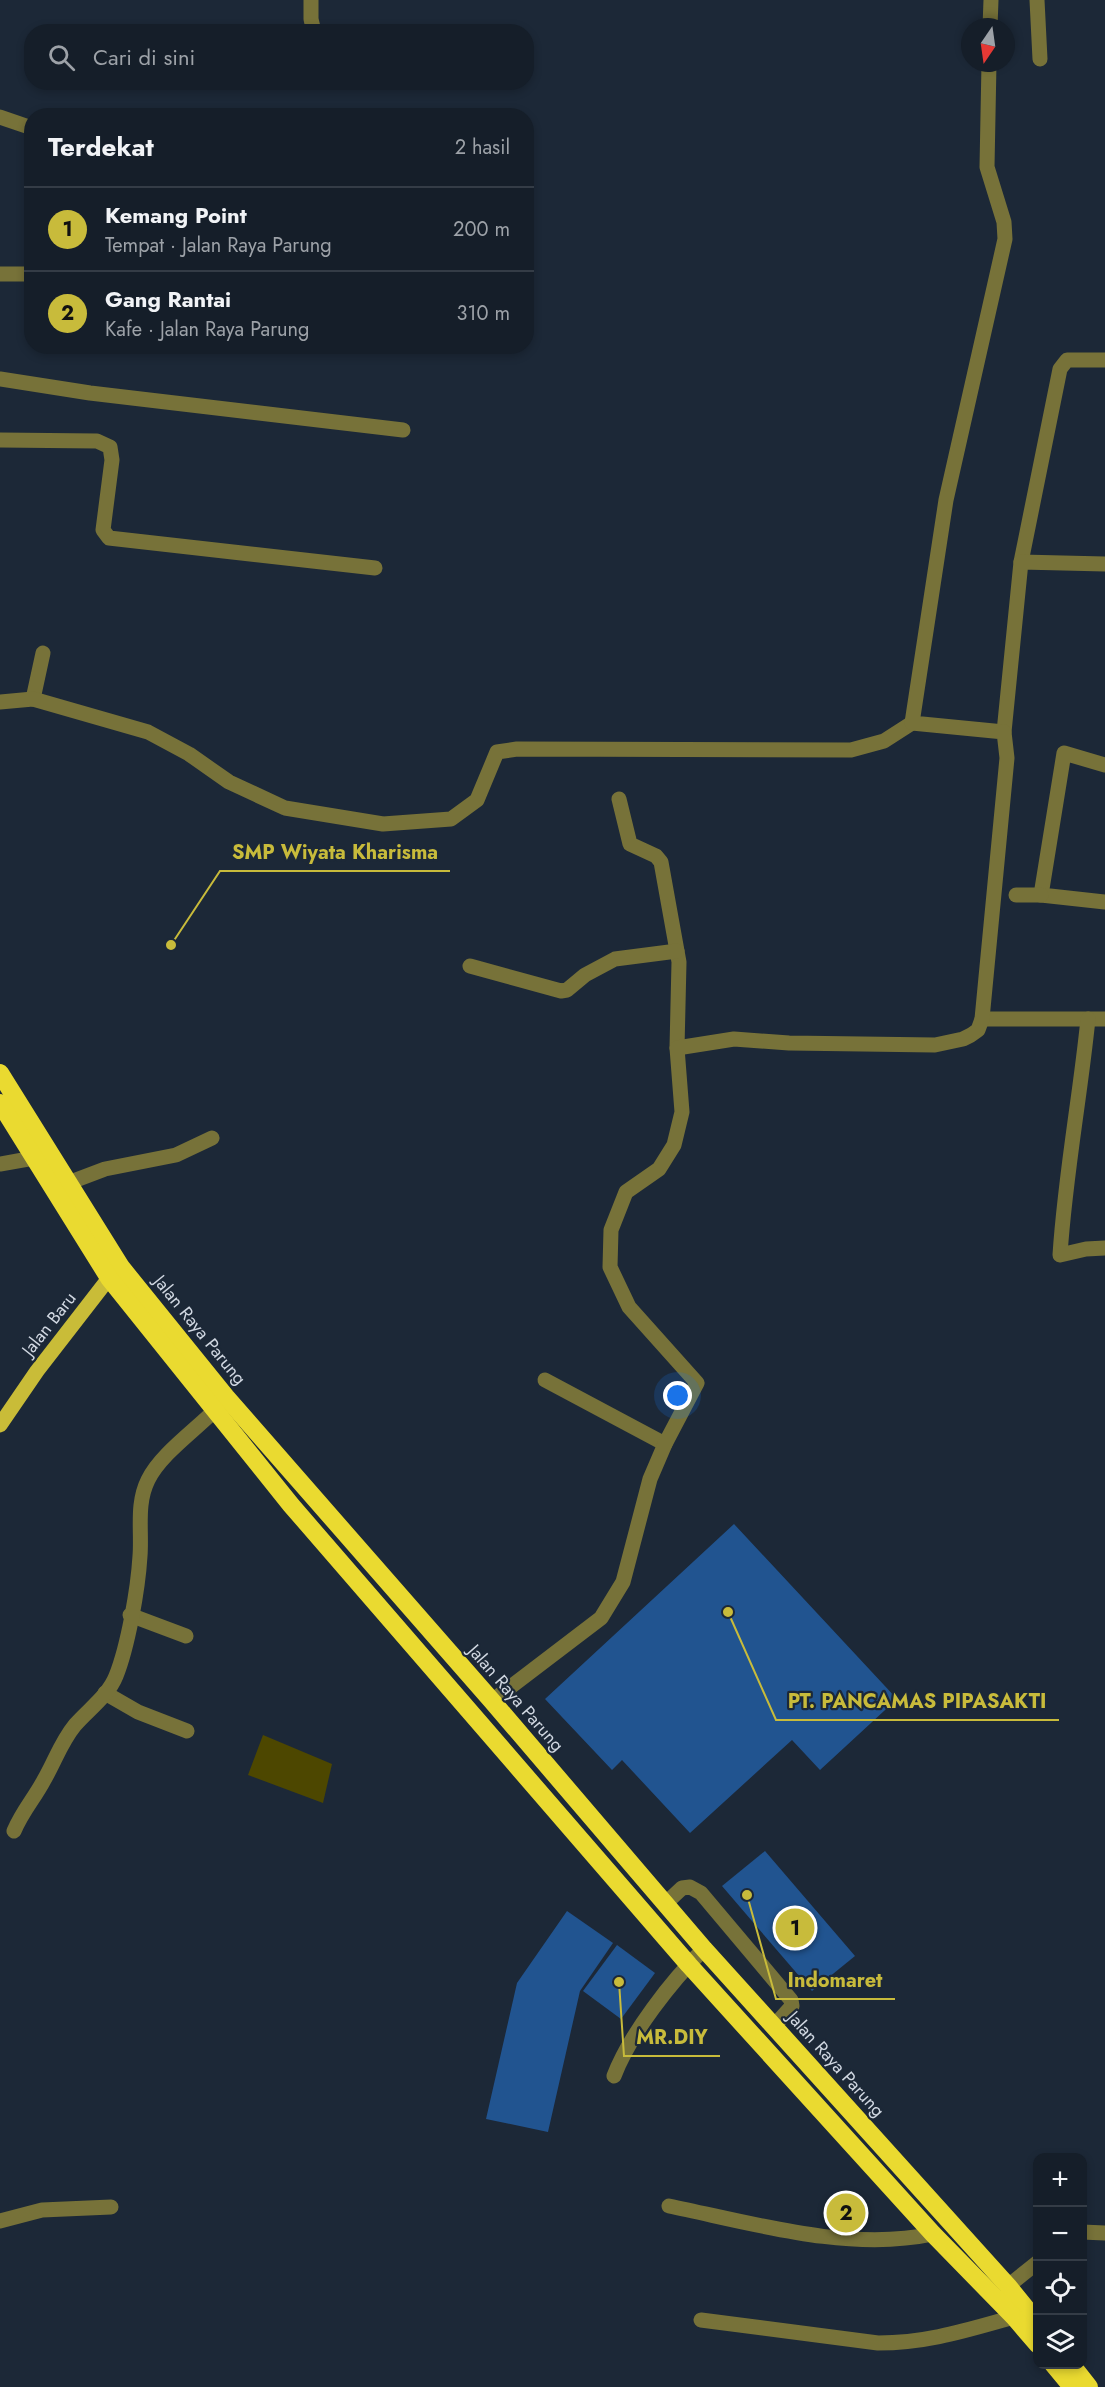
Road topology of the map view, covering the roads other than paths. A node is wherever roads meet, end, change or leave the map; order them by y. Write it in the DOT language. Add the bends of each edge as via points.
graph roads {
  1 [pos="311,0"];
  2 [pos="991,0"];
  3 [pos="1037,0"];
  4 [pos="990,18"];
  5 [pos="312,24"];
  6 [pos="1040,59"];
  7 [pos="989,72"];
  8 [pos="0,117"];
  9 [pos="24,125"];
  10 [pos="0,274"];
  11 [pos="24,274"];
  12 [pos="1105,360"];
  13 [pos="0,378"];
  14 [pos="403,430"];
  15 [pos="0,440"];
  16 [pos="1021,562"];
  17 [pos="1105,564"];
  18 [pos="375,568"];
  19 [pos="43,653"];
  20 [pos="33,699"];
  21 [pos="0,702"];
  22 [pos="912,723"];
  23 [pos="1004,732"];
  24 [pos="1105,765"];
  25 [pos="620,799"];
  26 [pos="1016,895"];
  27 [pos="1041,895"];
  28 [pos="1105,902"];
  29 [pos="676,951"];
  30 [pos="470,966"];
  31 [pos="982,1019"];
  32 [pos="1088,1019"];
  33 [pos="1105,1019"];
  34 [pos="677,1048"];
  35 [pos="0,1073"];
  36 [pos="0,1103"];
  37 [pos="212,1138"];
  38 [pos="34,1158"];
  39 [pos="0,1164"];
  40 [pos="68,1183"];
  41 [pos="1105,1248"];
  42 [pos="109,1278"];
  43 [pos="545,1380"];
  44 [pos="214,1411"];
  45 [pos="0,1425"];
  46 [pos="665,1444"];
  47 [pos="130,1615"];
  48 [pos="186,1636"];
  49 [pos="105,1693"];
  50 [pos="492,1701"];
  51 [pos="187,1731"];
  52 [pos="14,1831"];
  53 [pos="665,1904"];
  54 [pos="705,1949"];
  55 [pos="689,1965"];
  56 [pos="774,2026"];
  57 [pos="614,2076"];
  58 [pos="111,2206"];
  59 [pos="669,2206"];
  60 [pos="0,2222"];
  61 [pos="1087,2232"];
  62 [pos="1105,2233"];
  63 [pos="933,2234"];
  64 [pos="1033,2266"];
  65 [pos="1008,2286"];
  66 [pos="1014,2317"];
  67 [pos="1033,2317"];
  68 [pos="701,2320"];
  69 [pos="1033,2339"];
  70 [pos="1057,2369"];
  71 [pos="1075,2369"];
  72 [pos="1072,2387"];
  73 [pos="1089,2387"];
  1 -- 5 [label="street"];
  2 -- 4 [label="street"];
  3 -- 6 [label="street"];
  7 -- 22 [label="street" via="987,167 1004,222 1005,239 946,500"];
  8 -- 9 [label="street"];
  10 -- 11 [label="street"];
  12 -- 16 [label="street" via="1067,360 1060,369"];
  13 -- 14 [label="street" via="90,393"];
  15 -- 18 [label="street" via="97,441 110,447 112,460 103,530 109,538"];
  16 -- 17 [label="street"];
  16 -- 23 [label="street"];
  19 -- 20 [label="street"];
  20 -- 21 [label="street"];
  20 -- 22 [label="street" via="148,732 229,782 285,808 383,824 451,819 477,800 497,752 851,750 884,741"];
  22 -- 23 [label="street"];
  23 -- 31 [label="street" via="1007,758"];
  24 -- 27 [label="street" via="1064,753"];
  25 -- 29 [label="street" via="630,844 656,856 660,862"];
  26 -- 27 [label="street"];
  27 -- 28 [label="street"];
  29 -- 30 [label="street" via="615,960 561,991"];
  29 -- 34 [label="street"];
  31 -- 32 [label="street"];
  31 -- 34 [label="street" via="978,1030 963,1040 935,1045 734,1040"];
  32 -- 33 [label="street"];
  32 -- 41 [label="street" via="1060,1255"];
  34 -- 46 [label="street" via="682,1112 674,1145 659,1169 626,1192 611,1230 610,1268 629,1307 697,1383"];
  35 -- 40 [label="highway, Jalan Raya Parung"];
  36 -- 38 [label="highway"];
  37 -- 40 [label="street" via="176,1155 105,1169"];
  38 -- 39 [label="street"];
  38 -- 42 [label="highway"];
  40 -- 50 [label="highway, Jalan Raya Parung" via="121,1267 226,1397"];
  42 -- 44 [label="highway"];
  42 -- 45 [label="main road, Jalan Baru"];
  43 -- 46 [label="street"];
  44 -- 47 [label="street" via="155,1468 147,1482 139,1525 137,1585"];
  44 -- 55 [label="highway"];
  46 -- 50 [label="street" via="650,1479 622,1582 612,1602 601,1618"];
  47 -- 48 [label="street"];
  47 -- 49 [label="street" via="116,1677"];
  49 -- 51 [label="street" via="138,1712"];
  49 -- 52 [label="street" via="63,1741"];
  50 -- 53 [label="highway, Jalan Raya Parung"];
  53 -- 54 [label="highway, Jalan Raya Parung"];
  53 -- 56 [label="street" via="682,1888 690,1887 701,1893 790,2000 792,2006"];
  54 -- 55 [label="street"];
  54 -- 56 [label="highway, Jalan Raya Parung"];
  55 -- 57 [label="street" via="638,2030"];
  55 -- 63 [label="highway"];
  56 -- 65 [label="highway, Jalan Raya Parung"];
  58 -- 60 [label="street" via="42,2210"];
  59 -- 63 [label="street" via="805,2234 904,2240"];
  61 -- 62 [label="street"];
  63 -- 66 [label="highway"];
  64 -- 65 [label="street"];
  65 -- 67 [label="highway, Jalan Raya Parung"];
  66 -- 68 [label="street" via="927,2341 900,2343"];
  66 -- 69 [label="highway"];
  70 -- 72 [label="highway"];
  71 -- 73 [label="highway"];
}
